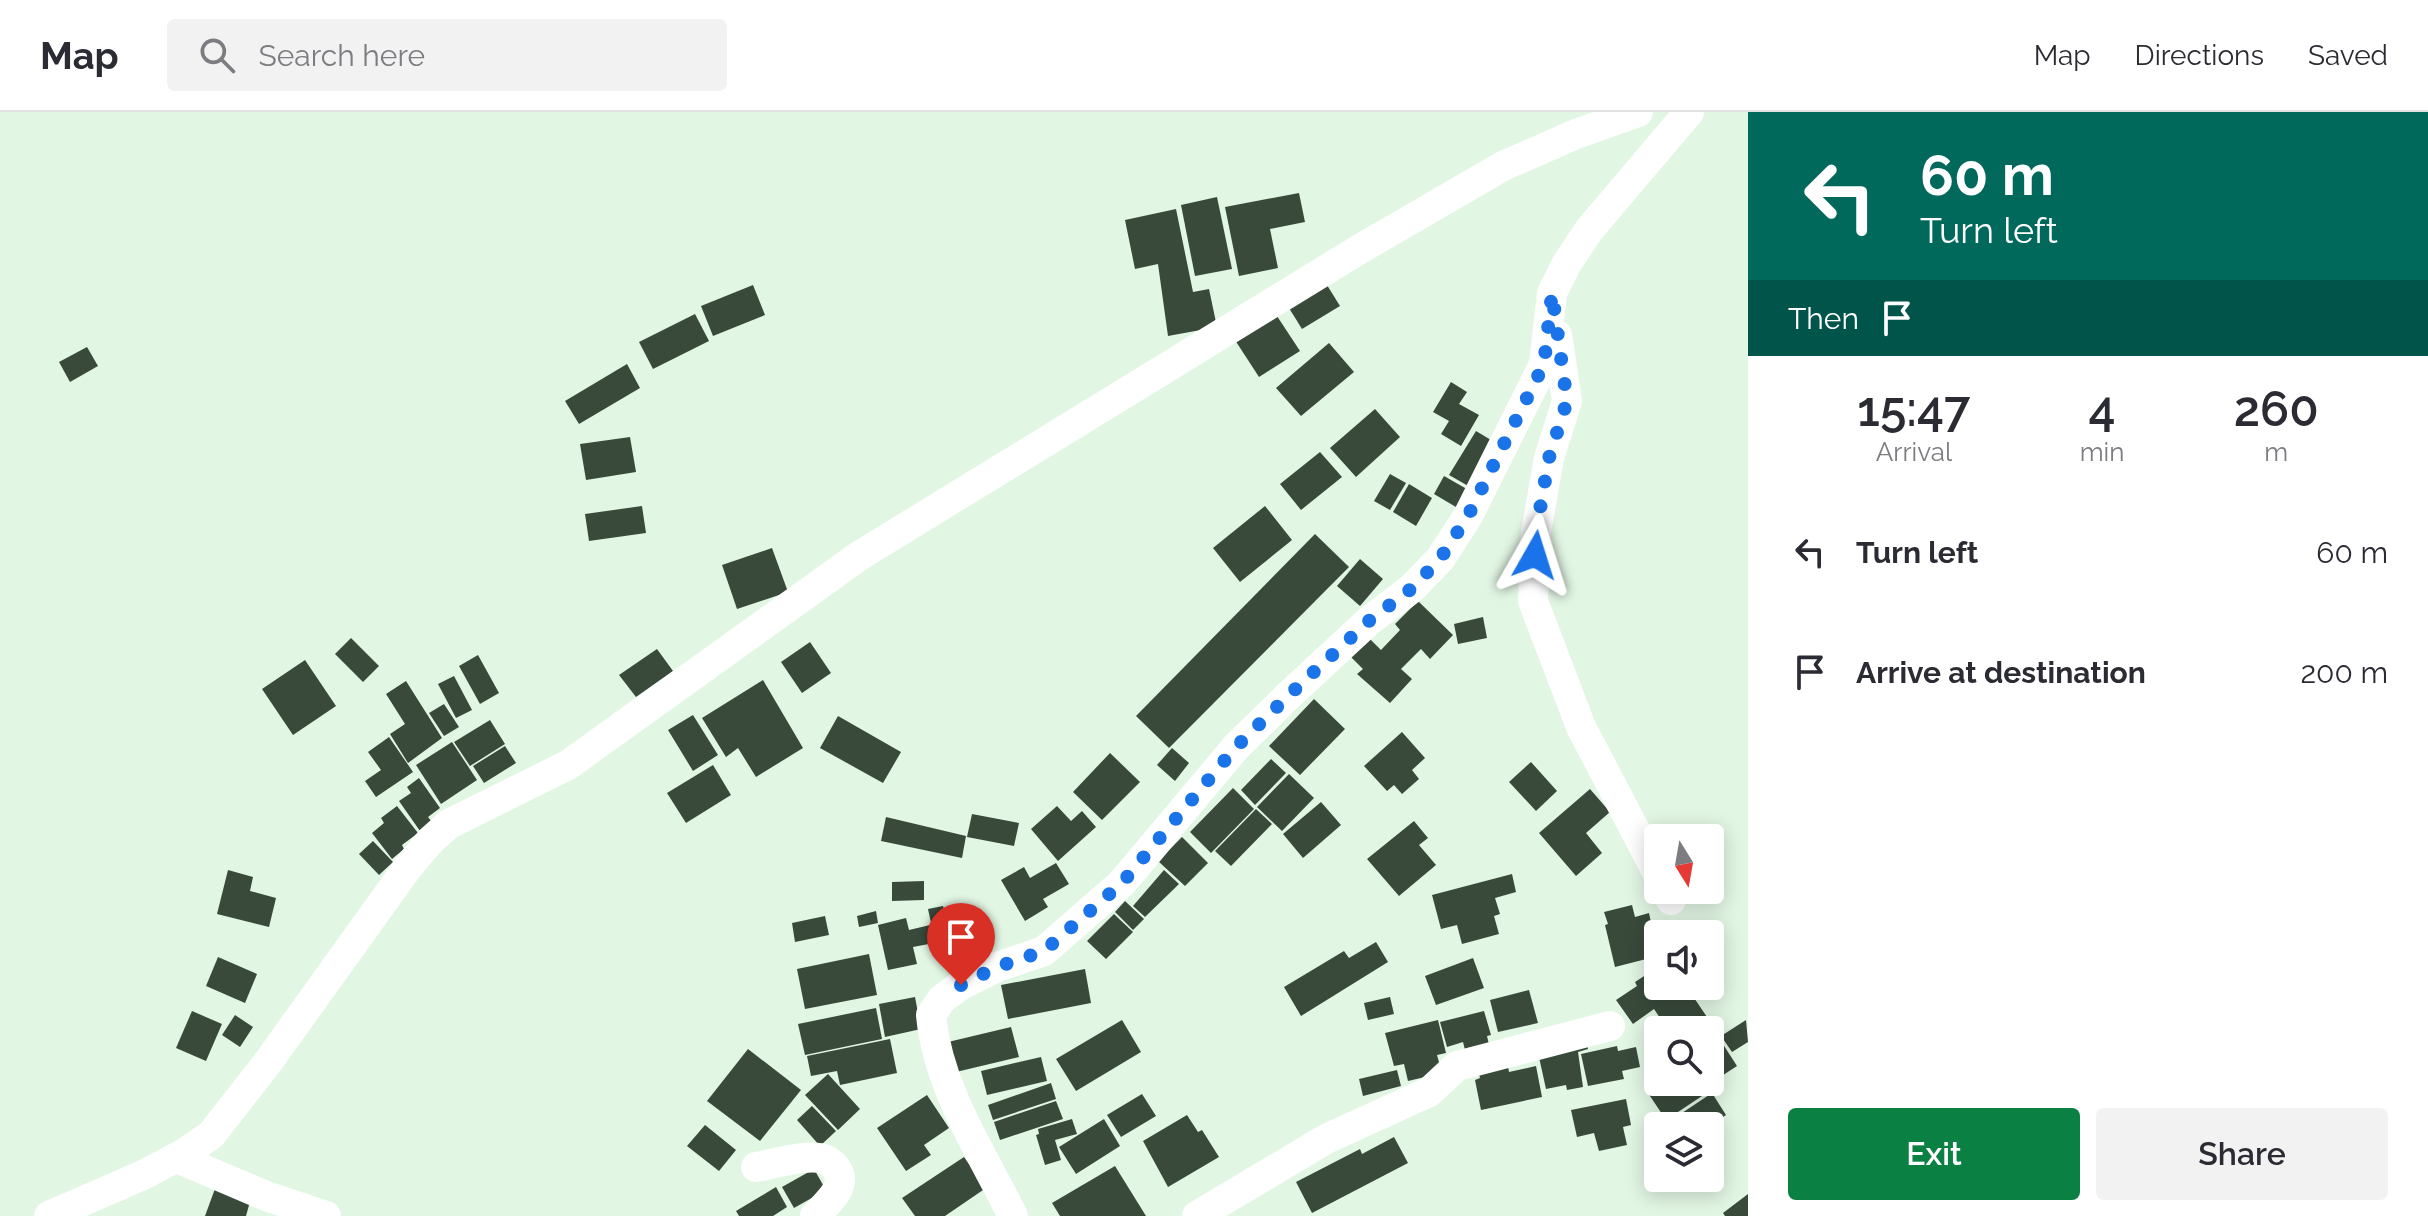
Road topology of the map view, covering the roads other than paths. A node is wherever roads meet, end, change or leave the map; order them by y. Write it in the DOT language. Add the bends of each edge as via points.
graph roads {
  1 [pos="1638,112"];
  2 [pos="1689,112"];
  3 [pos="1552,293"];
  4 [pos="1644,848"];
  5 [pos="1610,1026"];
  6 [pos="177,1158"];
  7 [pos="756,1167"];
  8 [pos="49,1216"];
  9 [pos="326,1216"];
  10 [pos="815,1216"];
  11 [pos="1013,1216"];
  12 [pos="1197,1216"];
  1 -- 6 [label="street" via="1503,166 1360,249 859,556 568,765 449,824 408,867 224,1120"];
  2 -- 3 [label="street" via="1589,230"];
  3 -- 4 [label="street" via="1567,401 1546,473 1533,601 1581,727"];
  3 -- 11 [label="street" via="1544,364 1468,516 1440,559 1236,747 1122,883 1044,951 961,985 931,1015 942,1071"];
  5 -- 12 [label="street" via="1457,1066 1429,1092 1326,1139"];
  6 -- 8 [label="street"];
  6 -- 9 [label="street"];
  7 -- 10 [label="street" via="809,1158 830,1161 839,1172 837,1192"];
}
